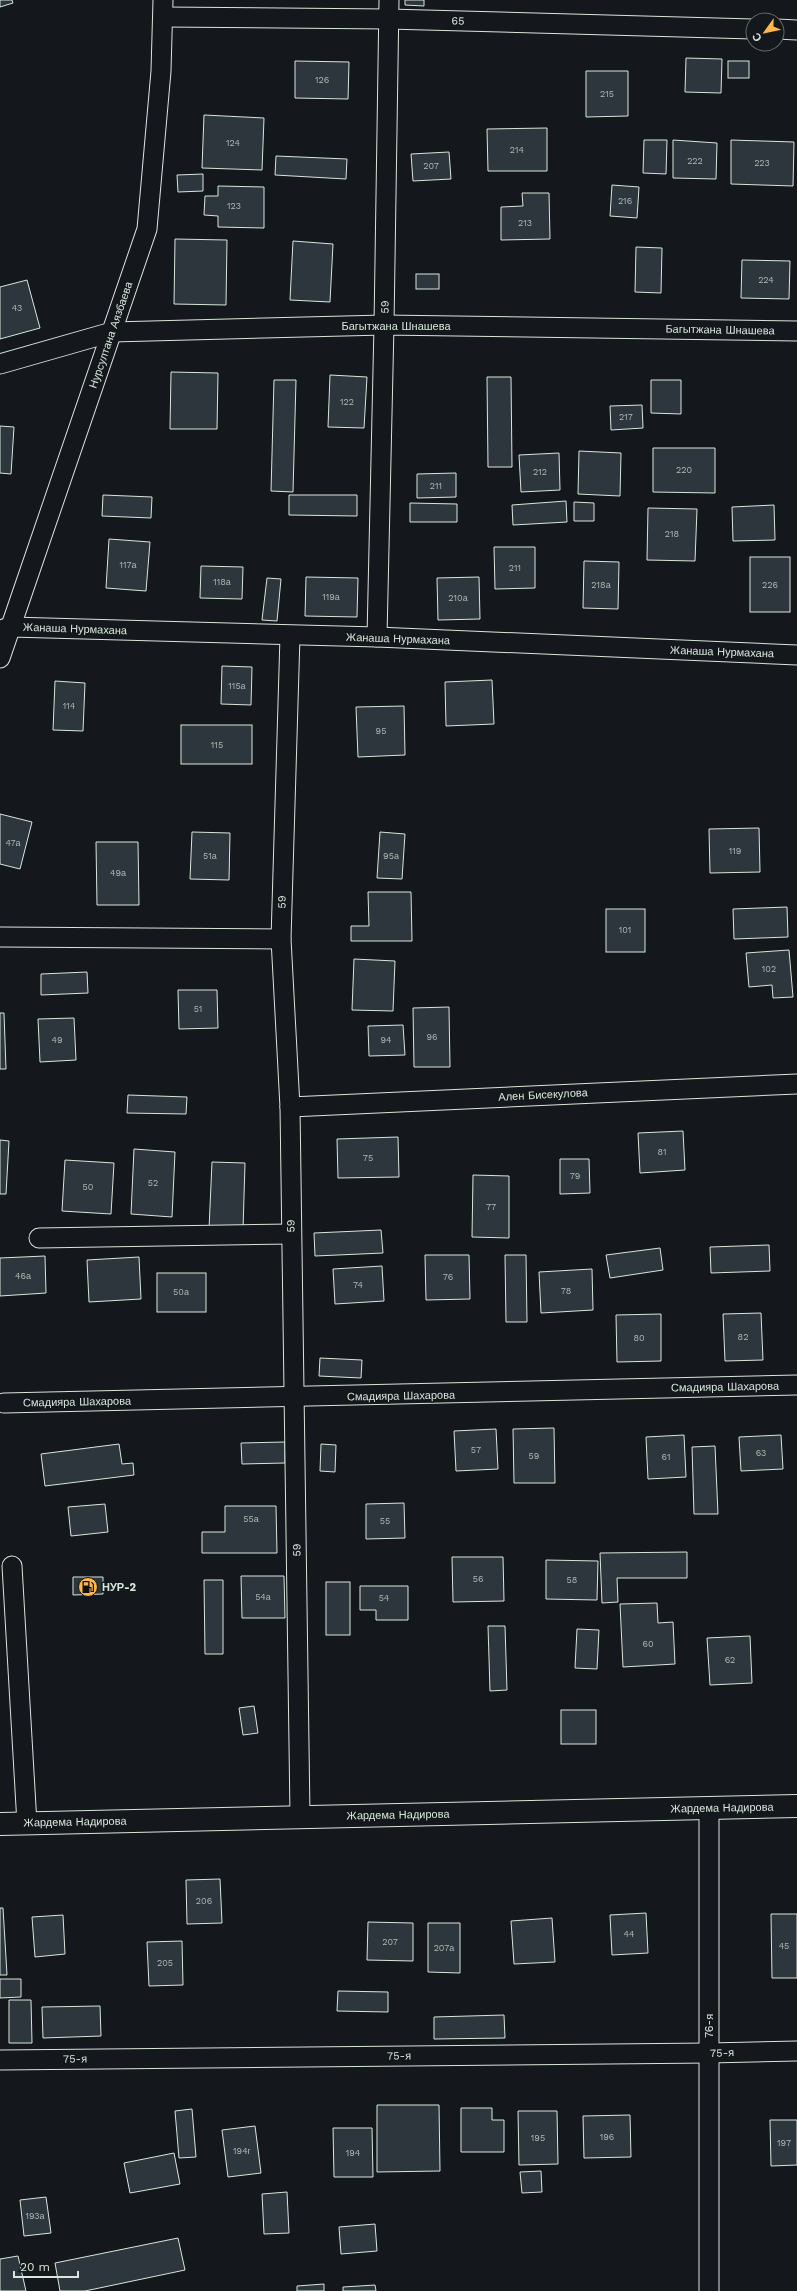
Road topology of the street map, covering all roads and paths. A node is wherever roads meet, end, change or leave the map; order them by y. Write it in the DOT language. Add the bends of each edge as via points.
graph roads {
  1 [pos="388,0"];
  2 [pos="163,9"];
  3 [pos="388,19"];
  4 [pos="745,29"];
  5 [pos="785,29"];
  6 [pos="797,30"];
  7 [pos="384,325"];
  8 [pos="797,331"];
  9 [pos="112,332"];
  10 [pos="0,364"];
  11 [pos="6,628"];
  12 [pos="290,636"];
  13 [pos="377,637"];
  14 [pos="797,655"];
  15 [pos="0,658"];
  16 [pos="0,937"];
  17 [pos="281,939"];
  18 [pos="797,1084"];
  19 [pos="290,1107"];
  20 [pos="291,1234"];
  21 [pos="39,1238"];
  22 [pos="797,1385"];
  23 [pos="293,1398"];
  24 [pos="4,1404"];
  25 [pos="12,1566"];
  26 [pos="797,1806"];
  27 [pos="709,1808"];
  28 [pos="300,1816"];
  29 [pos="0,1824"];
  30 [pos="26,1824"];
  31 [pos="797,2051"];
  32 [pos="709,2053"];
  33 [pos="0,2060"];
  34 [pos="709,2291"];
  1 -- 3 [label="street, 59"];
  2 -- 3 [label="street, 65"];
  2 -- 9 [label="street, Нурсултана Аязбаева" via="161,71 147,229"];
  3 -- 4 [label="street, 65"];
  3 -- 7 [label="street, 59"];
  5 -- 6 [label="street"];
  7 -- 8 [label="street, Багытжана Шнашева"];
  7 -- 9 [label="street, Багытжана Шнашева"];
  7 -- 13 [label="street, 59"];
  9 -- 10 [label="street, Багытжана Шнашева"];
  9 -- 11 [label="street, Нурсултана Аязбаева"];
  11 -- 12 [label="street, Жанаша Нурмахана"];
  11 -- 15 [label="street, Нурсултана Аязбаева"];
  12 -- 13 [label="street, Жанаша Нурмахана"];
  12 -- 17 [label="street, 59"];
  13 -- 14 [label="street, Жанаша Нурмахана"];
  16 -- 17 [label="street"];
  17 -- 19 [label="street, 59"];
  18 -- 19 [label="street, Ален Бисекулова"];
  19 -- 20 [label="street, 59"];
  20 -- 21 [label="street"];
  20 -- 23 [label="street, 59"];
  22 -- 23 [label="street, Смадияра Шахарова"];
  23 -- 24 [label="street, Смадияра Шахарова"];
  23 -- 28 [label="street, 59"];
  25 -- 30 [label="street"];
  26 -- 27 [label="highway, Жардема Надирова"];
  27 -- 28 [label="highway, Жардема Надирова"];
  27 -- 32 [label="street, 76-я"];
  28 -- 30 [label="highway, Жардема Надирова"];
  29 -- 30 [label="highway, Жардема Надирова"];
  31 -- 32 [label="street, 75-я"];
  32 -- 33 [label="street, 75-я"];
  32 -- 34 [label="street, 76-я"];
}
